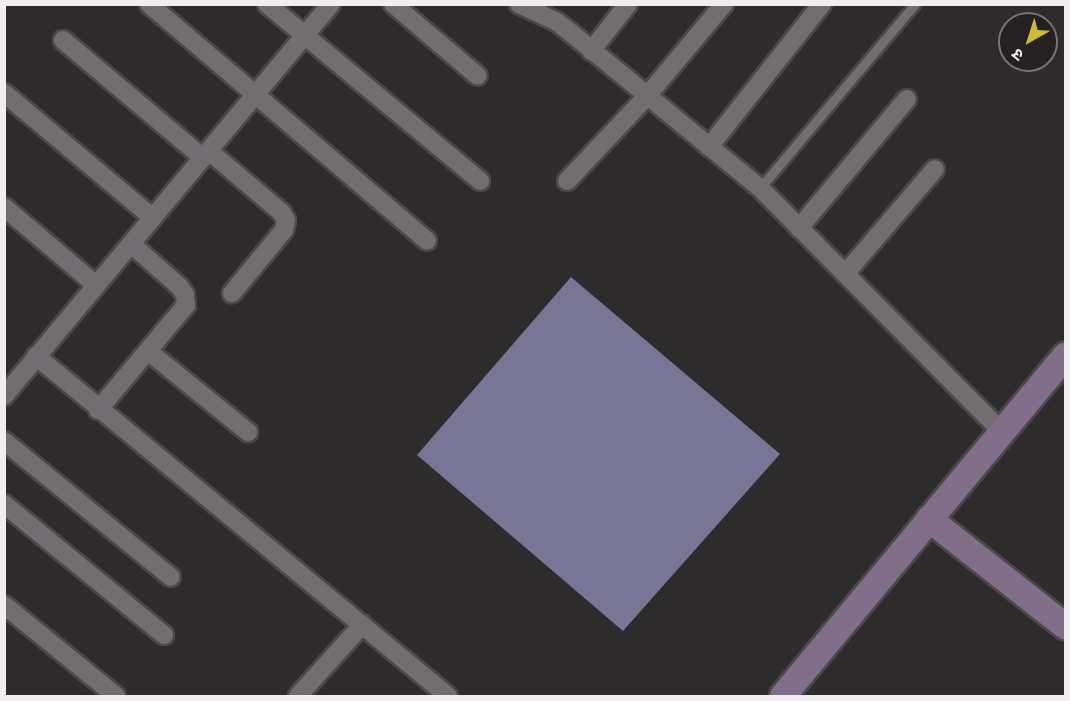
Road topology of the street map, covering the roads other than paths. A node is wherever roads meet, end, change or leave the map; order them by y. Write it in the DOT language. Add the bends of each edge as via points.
graph roads {
  1 [pos="149,4"];
  2 [pos="267,4"];
  3 [pos="331,4"];
  4 [pos="393,4"];
  5 [pos="519,4"];
  6 [pos="628,4"];
  7 [pos="724,4"];
  8 [pos="822,4"];
  9 [pos="915,4"];
  10 [pos="305,36"];
  11 [pos="63,40"];
  12 [pos="591,51"];
  13 [pos="478,76"];
  14 [pos="4,93"];
  15 [pos="255,95"];
  16 [pos="647,96"];
  17 [pos="907,99"];
  18 [pos="710,147"];
  19 [pos="206,154"];
  20 [pos="935,169"];
  21 [pos="480,181"];
  22 [pos="567,182"];
  23 [pos="760,188"];
  24 [pos="4,207"];
  25 [pos="153,218"];
  26 [pos="799,228"];
  27 [pos="428,241"];
  28 [pos="131,244"];
  29 [pos="845,274"];
  30 [pos="96,285"];
  31 [pos="232,293"];
  32 [pos="148,351"];
  33 [pos="1065,355"];
  34 [pos="36,356"];
  35 [pos="4,396"];
  36 [pos="99,410"];
  37 [pos="248,432"];
  38 [pos="1003,433"];
  39 [pos="4,441"];
  40 [pos="4,504"];
  41 [pos="929,519"];
  42 [pos="171,577"];
  43 [pos="4,605"];
  44 [pos="362,625"];
  45 [pos="1065,627"];
  46 [pos="164,635"];
  47 [pos="116,696"];
  48 [pos="298,696"];
  49 [pos="448,696"];
  50 [pos="783,696"];
  1 -- 15 [label="street"];
  2 -- 10 [label="street"];
  3 -- 10 [label="street"];
  4 -- 13 [label="street"];
  5 -- 12 [label="street" via="557,22"];
  6 -- 12 [label="street"];
  7 -- 16 [label="street"];
  8 -- 18 [label="street"];
  9 -- 23 [label="lane"];
  10 -- 15 [label="street"];
  10 -- 21 [label="street"];
  11 -- 19 [label="street"];
  12 -- 16 [label="street"];
  14 -- 25 [label="street"];
  15 -- 19 [label="street"];
  15 -- 27 [label="street"];
  16 -- 18 [label="street"];
  16 -- 22 [label="street"];
  17 -- 26 [label="street"];
  18 -- 23 [label="street"];
  19 -- 25 [label="street"];
  19 -- 31 [label="street" via="286,220 284,230"];
  20 -- 29 [label="street"];
  23 -- 26 [label="street"];
  24 -- 30 [label="street"];
  25 -- 28 [label="street"];
  26 -- 29 [label="street"];
  28 -- 30 [label="street"];
  28 -- 32 [label="street" via="185,295 186,305 181,313"];
  29 -- 38 [label="street"];
  30 -- 34 [label="street"];
  32 -- 36 [label="street"];
  32 -- 37 [label="street"];
  33 -- 38 [label="main road"];
  34 -- 35 [label="street"];
  34 -- 36 [label="street"];
  36 -- 44 [label="street"];
  38 -- 41 [label="main road"];
  39 -- 42 [label="street"];
  40 -- 46 [label="street"];
  41 -- 45 [label="main road"];
  41 -- 50 [label="main road"];
  43 -- 47 [label="street"];
  44 -- 48 [label="street"];
  44 -- 49 [label="street"];
}
